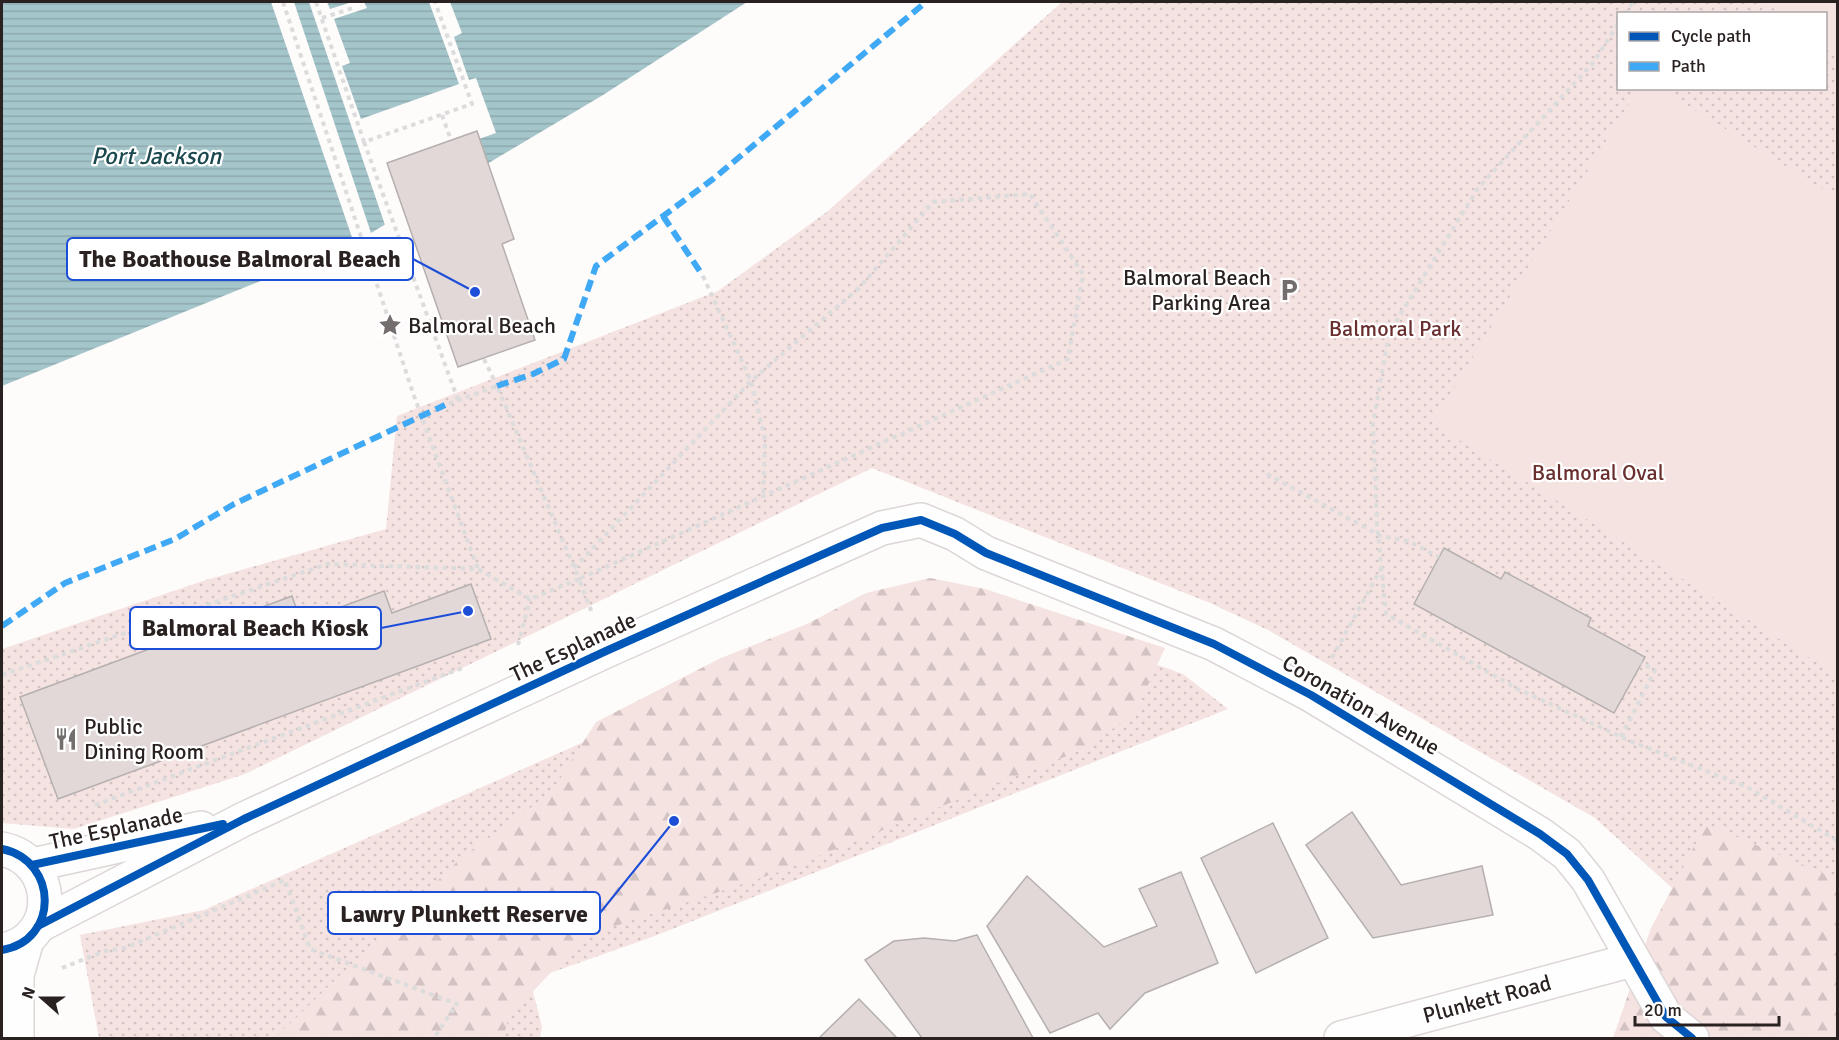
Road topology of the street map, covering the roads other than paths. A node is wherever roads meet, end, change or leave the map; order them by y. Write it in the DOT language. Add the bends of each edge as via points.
graph roads {
  1 [pos="921,520"];
  2 [pos="244,819"];
  3 [pos="2,849"];
  4 [pos="32,865"];
  5 [pos="22,939"];
  6 [pos="1632,960"];
  7 [pos="11,1023"];
  8 [pos="1341,1038"];
  9 [pos="1692,1038"];
  1 -- 2 [label="street, The Esplanade" via="882,528"];
  1 -- 6 [label="street, Coronation Avenue" via="986,553 1214,644 1390,741 1567,854 1588,880"];
  2 -- 4 [label="street, The Esplanade"];
  2 -- 5 [label="street, The Esplanade"];
  3 -- 4 [label="street"];
  4 -- 5 [label="street" via="41,878 44,911"];
  5 -- 7 [label="street"];
  6 -- 8 [label="street, Plunkett Road"];
  6 -- 9 [label="street, Coronation Avenue" via="1666,1017"];
}
